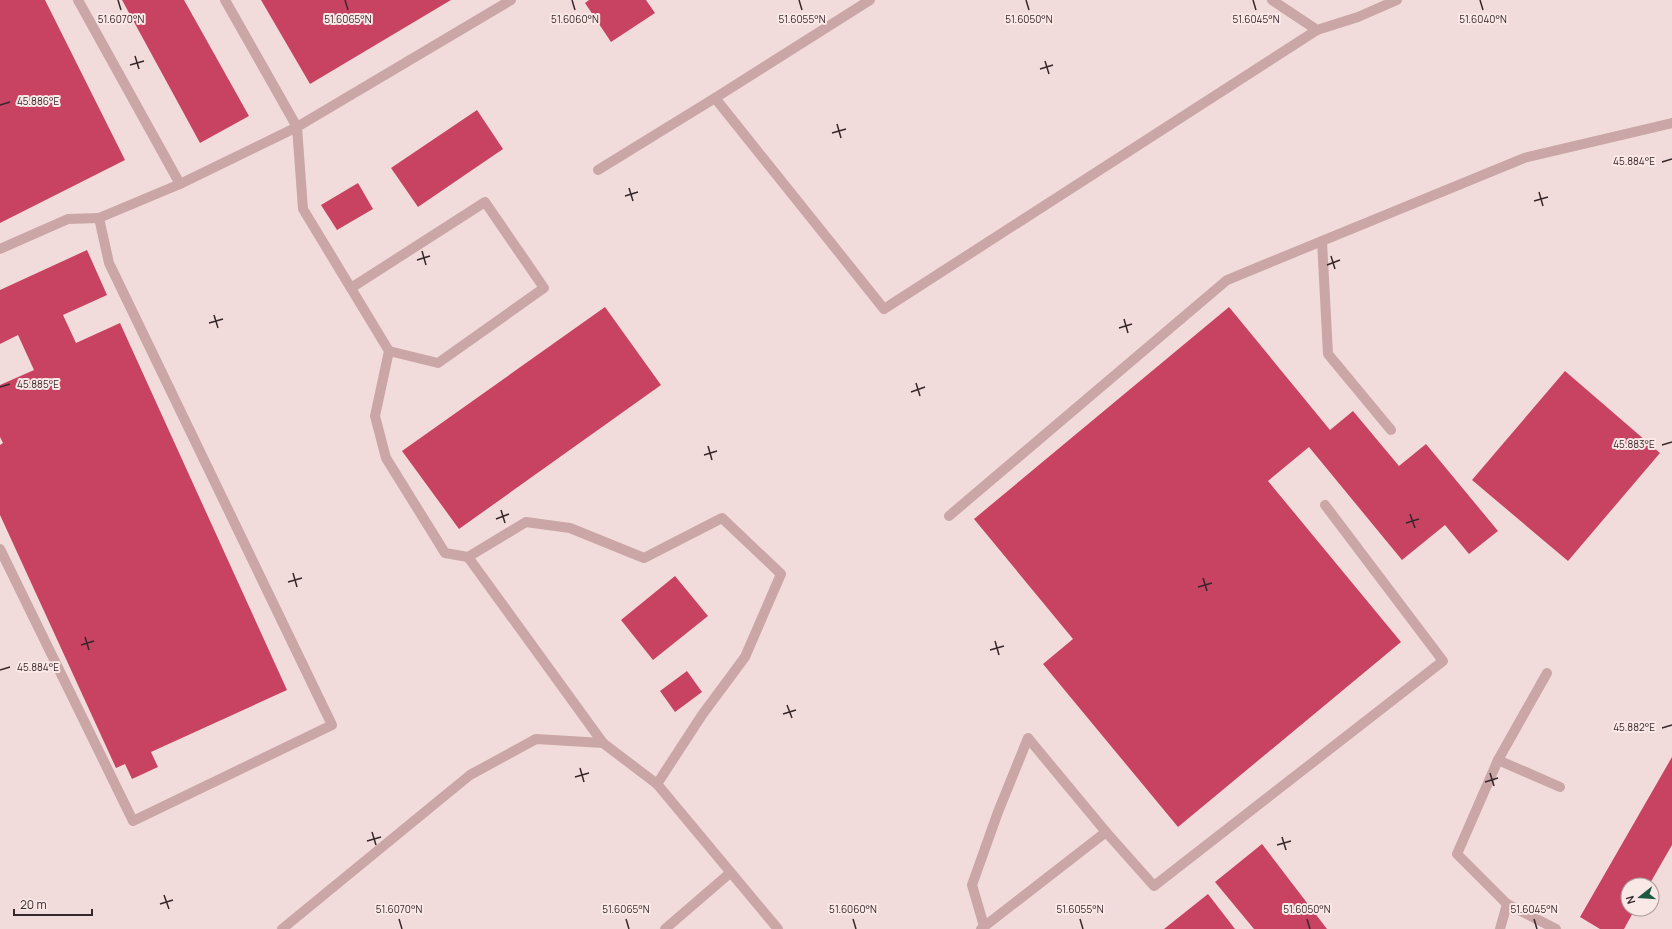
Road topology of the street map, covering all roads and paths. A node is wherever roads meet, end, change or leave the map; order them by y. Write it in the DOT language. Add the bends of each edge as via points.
graph roads {
  1 [pos="78,0"];
  2 [pos="225,0"];
  3 [pos="511,0"];
  4 [pos="870,0"];
  5 [pos="1272,0"];
  6 [pos="1397,0"];
  7 [pos="1317,30"];
  8 [pos="715,98"];
  9 [pos="1672,123"];
  10 [pos="297,127"];
  11 [pos="598,170"];
  12 [pos="180,184"];
  13 [pos="98,218"];
  14 [pos="1322,241"];
  15 [pos="0,249"];
  16 [pos="351,288"];
  17 [pos="389,351"];
  18 [pos="1391,430"];
  19 [pos="1325,505"];
  20 [pos="950,516"];
  21 [pos="0,549"];
  22 [pos="468,557"];
  23 [pos="1547,673"];
  24 [pos="603,743"];
  25 [pos="1498,760"];
  26 [pos="657,784"];
  27 [pos="1560,787"];
  28 [pos="1106,832"];
  29 [pos="730,873"];
  30 [pos="1507,904"];
  31 [pos="982,928"];
  32 [pos="282,929"];
  33 [pos="665,929"];
  34 [pos="778,929"];
  35 [pos="1500,929"];
  36 [pos="1556,929"];
  1 -- 12 [label="lane"];
  2 -- 10 [label="lane"];
  3 -- 10 [label="lane"];
  4 -- 8 [label="lane"];
  5 -- 7 [label="lane"];
  6 -- 7 [label="lane" via="1358,17"];
  7 -- 8 [label="lane" via="884,309"];
  8 -- 11 [label="lane"];
  9 -- 14 [label="lane" via="1524,158"];
  10 -- 12 [label="lane"];
  10 -- 16 [label="lane" via="303,209"];
  12 -- 13 [label="lane"];
  13 -- 15 [label="lane" via="68,219"];
  13 -- 21 [label="lane" via="109,263 332,725 133,821"];
  14 -- 18 [label="lane" via="1328,354"];
  14 -- 20 [label="lane" via="1227,280"];
  16 -- 17 [label="lane"];
  16 -- 17 [label="lane" via="485,202 544,288 438,363"];
  17 -- 22 [label="lane" via="375,416 386,458 446,554"];
  19 -- 28 [label="lane" via="1442,661 1154,886"];
  22 -- 24 [label="lane"];
  22 -- 26 [label="lane" via="526,522 570,528 644,558 722,518 782,574 745,657 702,715"];
  23 -- 25 [label="lane"];
  24 -- 26 [label="lane"];
  24 -- 32 [label="lane" via="536,739 470,775"];
  25 -- 27 [label="lane"];
  25 -- 30 [label="lane" via="1457,854"];
  26 -- 29 [label="lane"];
  28 -- 31 [label="lane"];
  28 -- 31 [label="lane" via="1028,738 972,884"];
  29 -- 33 [label="lane"];
  29 -- 34 [label="lane"];
  30 -- 35 [label="lane"];
  30 -- 36 [label="lane"];
}
